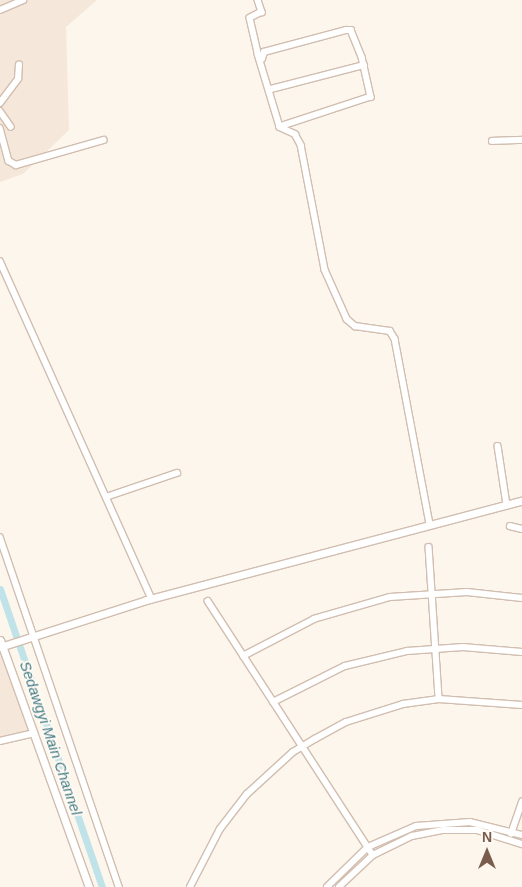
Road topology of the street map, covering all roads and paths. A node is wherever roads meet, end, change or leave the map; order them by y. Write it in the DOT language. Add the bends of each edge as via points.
graph roads {
  1 [pos="23,0"];
  2 [pos="258,0"];
  3 [pos="0,10"];
  4 [pos="262,60"];
  5 [pos="19,65"];
  6 [pos="364,66"];
  7 [pos="271,89"];
  8 [pos="0,103"];
  9 [pos="0,111"];
  10 [pos="11,127"];
  11 [pos="280,127"];
  12 [pos="0,128"];
  13 [pos="103,140"];
  14 [pos="522,140"];
  15 [pos="492,141"];
  16 [pos="0,261"];
  17 [pos="498,446"];
  18 [pos="176,473"];
  19 [pos="106,497"];
  20 [pos="522,501"];
  21 [pos="507,505"];
  22 [pos="430,525"];
  23 [pos="510,526"];
  24 [pos="522,528"];
  25 [pos="0,537"];
  26 [pos="429,547"];
  27 [pos="522,598"];
  28 [pos="152,599"];
  29 [pos="208,601"];
  30 [pos="31,635"];
  31 [pos="1,644"];
  32 [pos="522,652"];
  33 [pos="243,656"];
  34 [pos="439,699"];
  35 [pos="273,702"];
  36 [pos="522,705"];
  37 [pos="34,733"];
  38 [pos="0,741"];
  39 [pos="303,746"];
  40 [pos="522,802"];
  41 [pos="512,831"];
  42 [pos="522,835"];
  43 [pos="509,838"];
  44 [pos="522,844"];
  45 [pos="368,847"];
  46 [pos="373,855"];
  47 [pos="89,887"];
  48 [pos="119,887"];
  49 [pos="191,887"];
  50 [pos="327,887"];
  51 [pos="340,887"];
  1 -- 3 [label="street"];
  2 -- 4 [label="street" via="262,12 250,18"];
  4 -- 6 [label="street" via="264,52 349,30 359,44"];
  4 -- 7 [label="street"];
  5 -- 8 [label="street" via="18,79"];
  6 -- 7 [label="street"];
  6 -- 11 [label="street" via="371,97"];
  7 -- 11 [label="street"];
  9 -- 10 [label="street"];
  11 -- 22 [label="street" via="297,136 301,144 318,220 321,258 347,319 355,326 390,331 394,336"];
  12 -- 13 [label="street" via="9,161 16,165"];
  14 -- 15 [label="street"];
  16 -- 19 [label="street"];
  17 -- 21 [label="street"];
  18 -- 19 [label="street"];
  19 -- 28 [label="street"];
  20 -- 21 [label="street"];
  21 -- 22 [label="street"];
  22 -- 28 [label="street"];
  23 -- 24 [label="street"];
  25 -- 30 [label="street"];
  26 -- 34 [label="street"];
  27 -- 33 [label="street" via="466,592 390,597 314,619"];
  28 -- 30 [label="street"];
  29 -- 33 [label="street"];
  30 -- 31 [label="street"];
  30 -- 48 [label="street"];
  31 -- 37 [label="street"];
  32 -- 35 [label="street" via="463,647 407,651 345,666"];
  33 -- 35 [label="street"];
  34 -- 36 [label="street"];
  34 -- 39 [label="street" via="374,712 346,722"];
  35 -- 39 [label="street"];
  37 -- 38 [label="street"];
  37 -- 47 [label="street"];
  39 -- 45 [label="street"];
  39 -- 49 [label="street" via="259,781 232,812"];
  40 -- 41 [label="street"];
  41 -- 42 [label="street"];
  41 -- 43 [label="street"];
  41 -- 45 [label="street" via="450,820 416,826"];
  43 -- 44 [label="street"];
  43 -- 46 [label="street" via="477,830 444,830 412,836"];
  45 -- 46 [label="street"];
  45 -- 50 [label="street"];
  46 -- 51 [label="street"];
}
